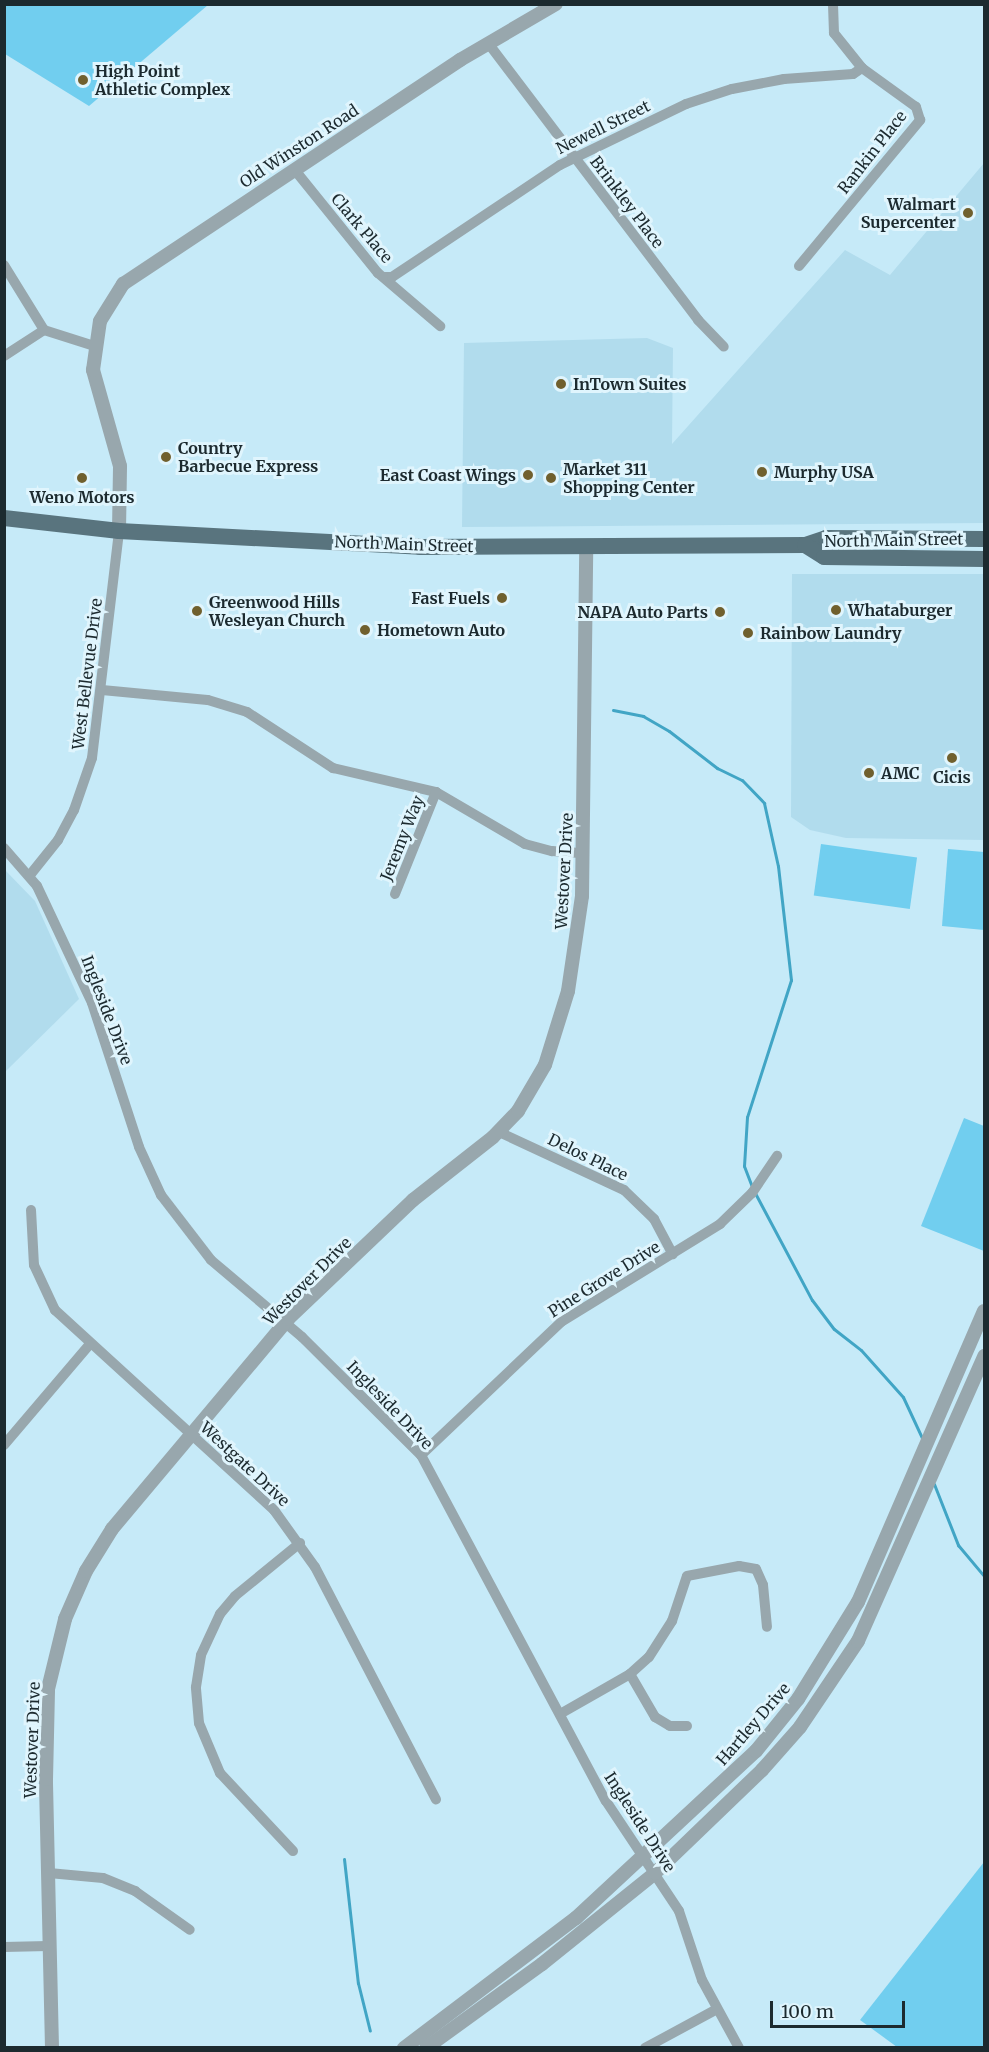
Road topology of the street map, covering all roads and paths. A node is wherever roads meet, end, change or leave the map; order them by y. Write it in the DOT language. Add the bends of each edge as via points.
graph roads {
  1 [pos="556,4"];
  2 [pos="833,4"];
  3 [pos="488,43"];
  4 [pos="862,68"];
  5 [pos="575,158"];
  6 [pos="294,169"];
  7 [pos="4,265"];
  8 [pos="799,266"];
  9 [pos="384,277"];
  10 [pos="440,326"];
  11 [pos="44,330"];
  12 [pos="94,346"];
  13 [pos="724,347"];
  14 [pos="4,356"];
  15 [pos="4,518"];
  16 [pos="119,531"];
  17 [pos="984,539"];
  18 [pos="805,545"];
  19 [pos="586,547"];
  20 [pos="984,559"];
  21 [pos="102,690"];
  22 [pos="436,792"];
  23 [pos="4,848"];
  24 [pos="583,853"];
  25 [pos="30,875"];
  26 [pos="395,894"];
  27 [pos="499,1132"];
  28 [pos="777,1156"];
  29 [pos="31,1210"];
  30 [pos="673,1254"];
  31 [pos="984,1311"];
  32 [pos="284,1325"];
  33 [pos="89,1345"];
  34 [pos="984,1356"];
  35 [pos="192,1434"];
  36 [pos="4,1445"];
  37 [pos="421,1455"];
  38 [pos="300,1543"];
  39 [pos="767,1627"];
  40 [pos="630,1674"];
  41 [pos="560,1714"];
  42 [pos="687,1726"];
  43 [pos="436,1799"];
  44 [pos="293,1851"];
  45 [pos="644,1856"];
  46 [pos="655,1873"];
  47 [pos="49,1874"];
  48 [pos="190,1930"];
  49 [pos="48,1946"];
  50 [pos="4,1947"];
  51 [pos="717,2009"];
  52 [pos="51,2048"];
  53 [pos="404,2048"];
  54 [pos="426,2048"];
  55 [pos="645,2048"];
  56 [pos="739,2048"];
  1 -- 3 [label="street, Old Winston Road"];
  2 -- 4 [label="street, Rankin Place" via="834,33"];
  3 -- 5 [label="street, Brinkley Place"];
  3 -- 6 [label="street, Old Winston Road"];
  4 -- 5 [label="street, Newell Street" via="853,74 784,80 723,92 686,104"];
  4 -- 8 [label="street, Rankin Place" via="916,107 920,120"];
  5 -- 9 [label="street, Newell Street" via="392,278"];
  5 -- 13 [label="street, Brinkley Place" via="698,320"];
  6 -- 9 [label="street, Clark Place"];
  6 -- 12 [label="street, Old Winston Road" via="123,284 110,301"];
  7 -- 11 [label="street"];
  9 -- 10 [label="street, Clark Place"];
  11 -- 12 [label="street"];
  11 -- 14 [label="street"];
  12 -- 16 [label="street, Old Winston Road" via="96,387 120,466"];
  15 -- 16 [label="main road, North Main Street"];
  16 -- 19 [label="main road, North Main Street" via="420,547"];
  16 -- 21 [label="street, West Bellevue Drive"];
  17 -- 18 [label="main road, North Main Street" via="826,538"];
  18 -- 19 [label="main road, North Main Street"];
  18 -- 20 [label="main road, North Main Street" via="824,557"];
  19 -- 24 [label="street, Westover Drive"];
  21 -- 22 [label="street" via="177,696 233,707 263,721 333,768"];
  21 -- 25 [label="street, West Bellevue Drive" via="85,783 58,840"];
  22 -- 24 [label="street" via="525,844"];
  22 -- 26 [label="street, Jeremy Way"];
  23 -- 25 [label="street, Ingleside Drive"];
  24 -- 27 [label="street, Westover Drive" via="577,938 556,1032 534,1088"];
  25 -- 32 [label="street, Ingleside Drive" via="92,1003 139,1148 161,1195 211,1260"];
  27 -- 30 [label="street, Delos Place" via="624,1190 654,1219"];
  27 -- 32 [label="street, Westover Drive" via="412,1200"];
  28 -- 30 [label="street, Pine Grove Drive" via="731,1215"];
  29 -- 33 [label="street, Westgate Drive" via="34,1265 42,1287 55,1310"];
  30 -- 37 [label="street, Pine Grove Drive" via="561,1322"];
  31 -- 45 [label="street, Hartley Drive" via="858,1602 798,1699 756,1751"];
  32 -- 35 [label="street, Westover Drive"];
  32 -- 37 [label="street, Ingleside Drive" via="302,1337"];
  33 -- 35 [label="street, Westgate Drive"];
  33 -- 36 [label="street"];
  34 -- 46 [label="street" via="858,1641 800,1727 762,1770"];
  35 -- 38 [label="street, Westgate Drive" via="274,1510"];
  35 -- 47 [label="street, Westover Drive" via="112,1529 86,1571 65,1619 48,1689"];
  37 -- 41 [label="street, Ingleside Drive"];
  38 -- 43 [label="street, Westgate Drive"];
  38 -- 44 [label="street" via="235,1596 220,1614 201,1655 196,1686 199,1723 220,1773"];
  39 -- 40 [label="street" via="763,1585 756,1569 740,1566 687,1576 672,1621 658,1647"];
  40 -- 41 [label="street"];
  40 -- 42 [label="street" via="656,1717 670,1726"];
  41 -- 45 [label="street, Ingleside Drive" via="606,1801"];
  45 -- 46 [label="street, Ingleside Drive"];
  45 -- 53 [label="street, Hartley Drive" via="576,1918"];
  46 -- 51 [label="street, Ingleside Drive" via="679,1911 702,1980"];
  46 -- 54 [label="street" via="542,1964"];
  47 -- 48 [label="street" via="103,1878 135,1891"];
  47 -- 49 [label="street, Westover Drive"];
  49 -- 50 [label="street"];
  49 -- 52 [label="street, Westover Drive"];
  51 -- 55 [label="street"];
  51 -- 56 [label="street, Ingleside Drive"];
}
